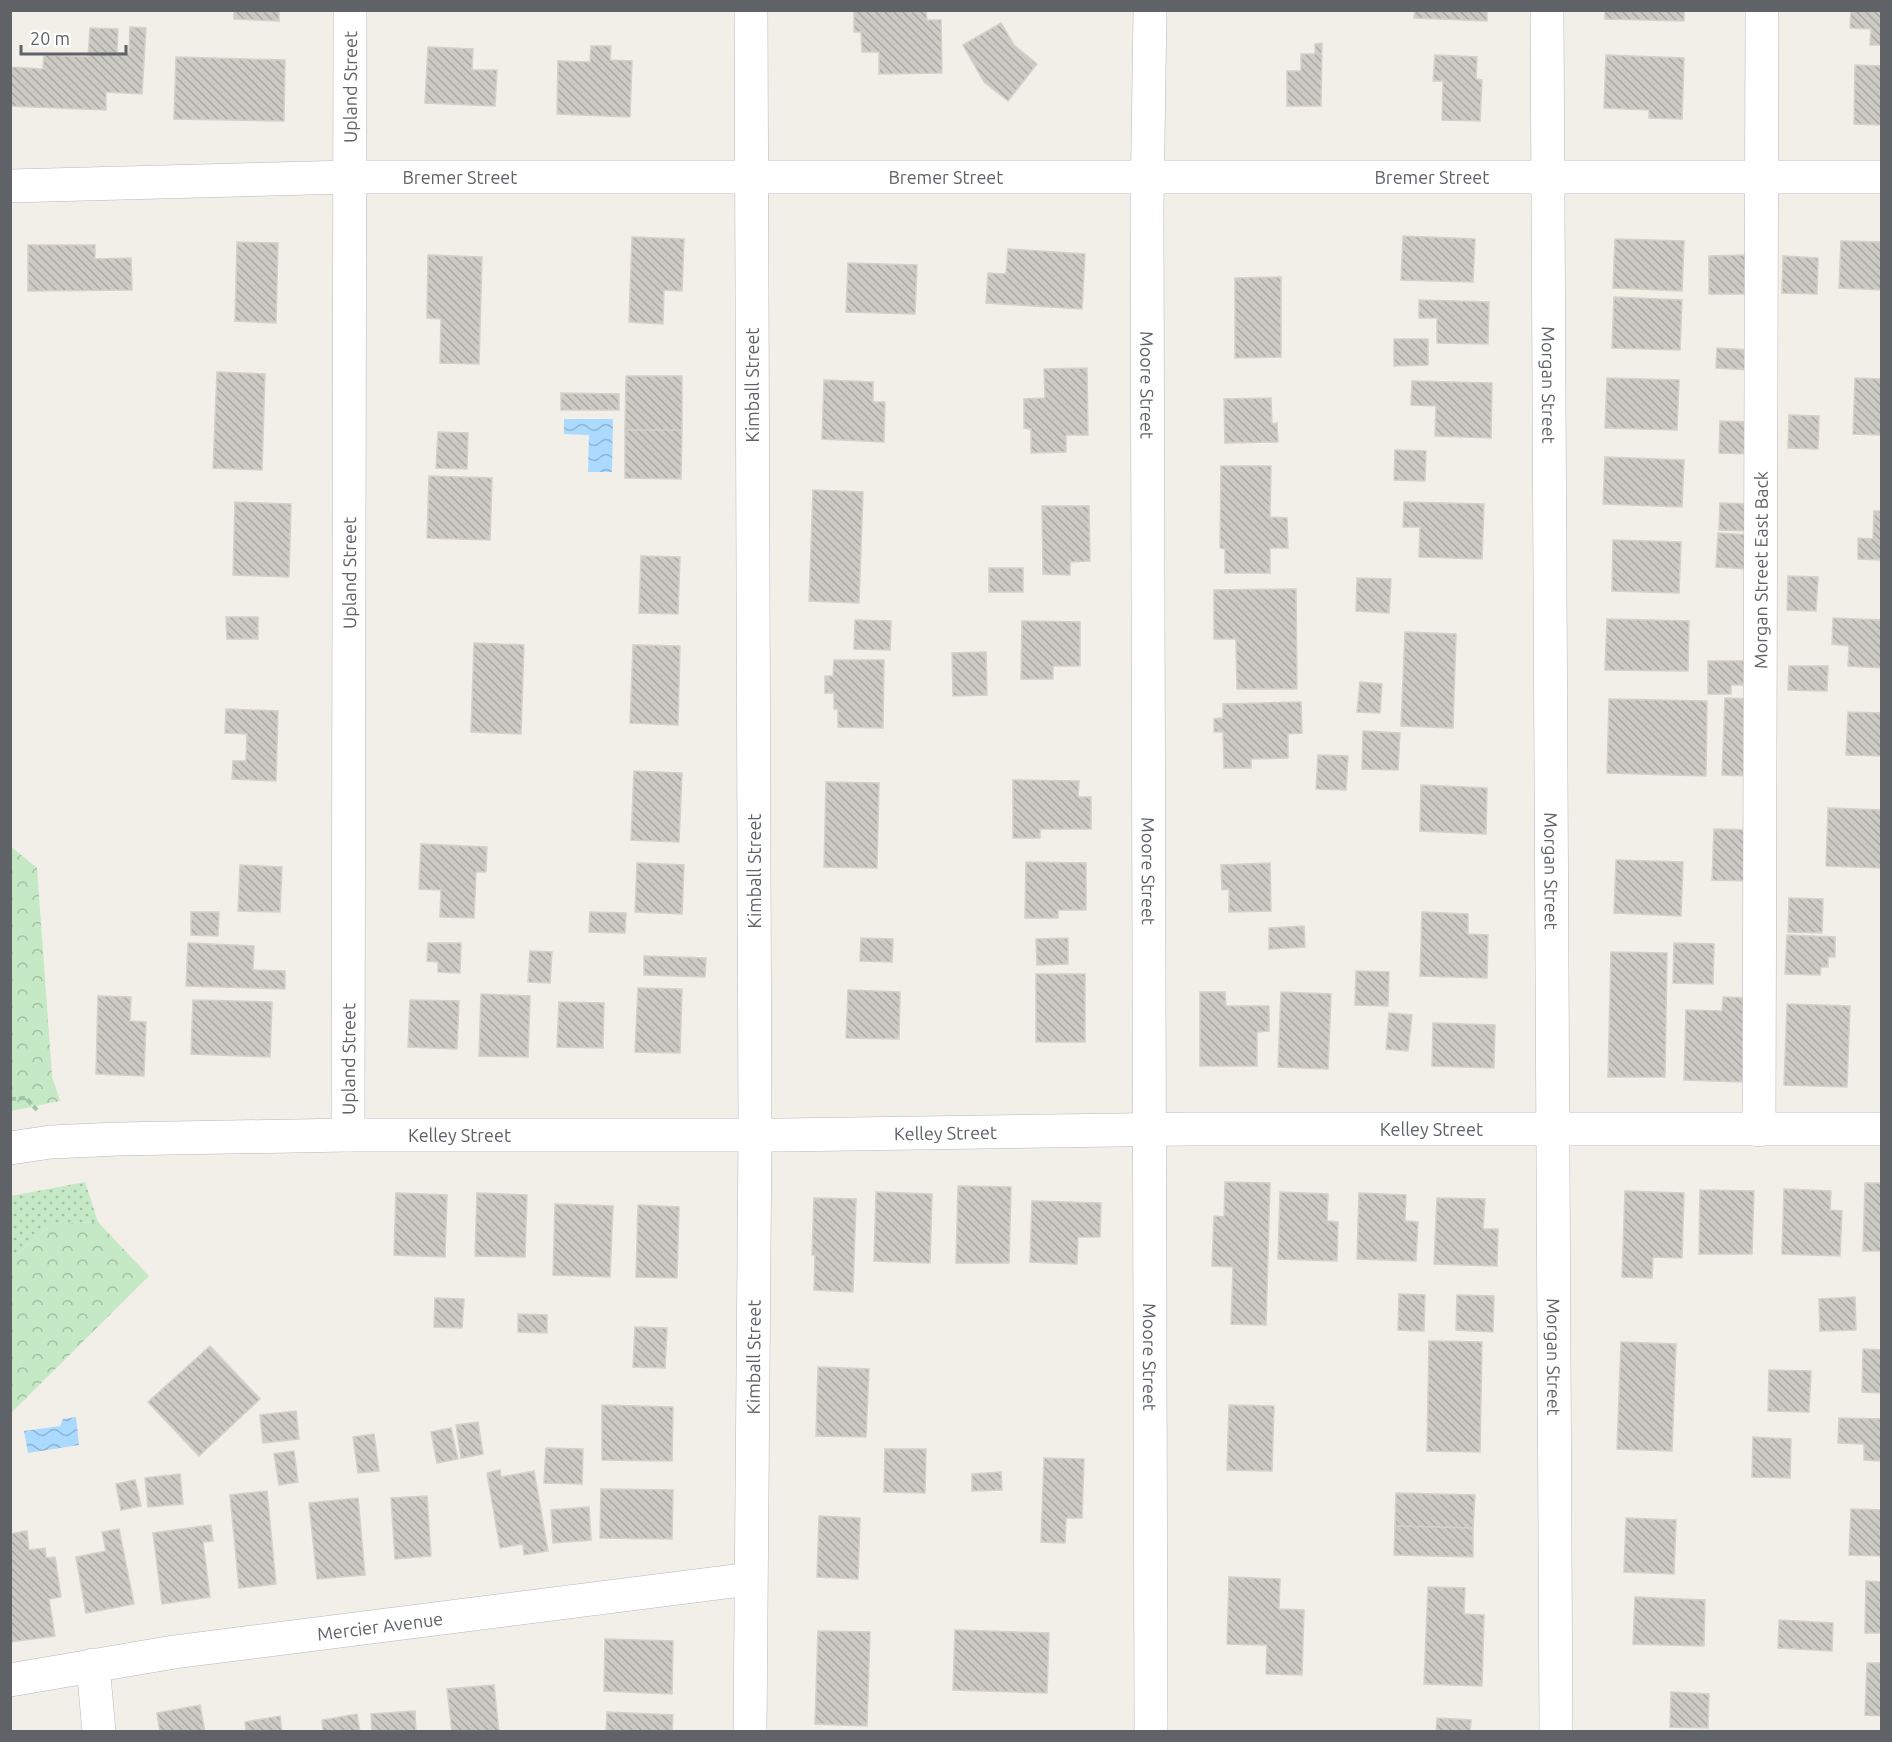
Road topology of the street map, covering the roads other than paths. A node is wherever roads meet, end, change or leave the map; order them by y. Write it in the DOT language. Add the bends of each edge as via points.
graph roads {
  1 [pos="350,10"];
  2 [pos="751,10"];
  3 [pos="1150,10"];
  4 [pos="1547,10"];
  5 [pos="1762,10"];
  6 [pos="1547,176"];
  7 [pos="349,177"];
  8 [pos="751,177"];
  9 [pos="1148,177"];
  10 [pos="1763,177"];
  11 [pos="1881,177"];
  12 [pos="10,186"];
  13 [pos="1881,1129"];
  14 [pos="1151,1130"];
  15 [pos="1759,1130"];
  16 [pos="1551,1131"];
  17 [pos="348,1135"];
  18 [pos="755,1135"];
  19 [pos="10,1148"];
  20 [pos="750,1579"];
  21 [pos="93,1665"];
  22 [pos="10,1680"];
  23 [pos="99,1731"];
  24 [pos="750,1731"];
  25 [pos="1151,1731"];
  26 [pos="1556,1731"];
  1 -- 7 [label="street, Upland Street"];
  2 -- 8 [label="street, Kimball Street"];
  3 -- 9 [label="street, Moore Street"];
  4 -- 6 [label="street, Morgan Street"];
  5 -- 10 [label="street, Morgan Street East Back"];
  6 -- 9 [label="street, Bremer Street"];
  6 -- 10 [label="street, Bremer Street"];
  6 -- 16 [label="street, Morgan Street"];
  7 -- 8 [label="street, Bremer Street"];
  7 -- 12 [label="street, Bremer Street"];
  7 -- 17 [label="street, Upland Street"];
  8 -- 9 [label="street, Bremer Street"];
  8 -- 18 [label="street, Kimball Street"];
  9 -- 14 [label="street, Moore Street"];
  10 -- 11 [label="street, Bremer Street"];
  10 -- 15 [label="street, Morgan Street East Back"];
  13 -- 15 [label="street, Kelley Street"];
  14 -- 16 [label="street, Kelley Street"];
  14 -- 18 [label="street, Kelley Street"];
  14 -- 25 [label="street, Moore Street"];
  15 -- 16 [label="street, Kelley Street"];
  16 -- 26 [label="street, Morgan Street"];
  17 -- 18 [label="street, Kelley Street"];
  17 -- 19 [label="street, Kelley Street" via="118,1139"];
  18 -- 20 [label="street, Kimball Street"];
  20 -- 21 [label="street, Mercier Avenue"];
  20 -- 24 [label="street, Kimball Street"];
  21 -- 22 [label="street, Mercier Avenue"];
  21 -- 23 [label="street"];
}
